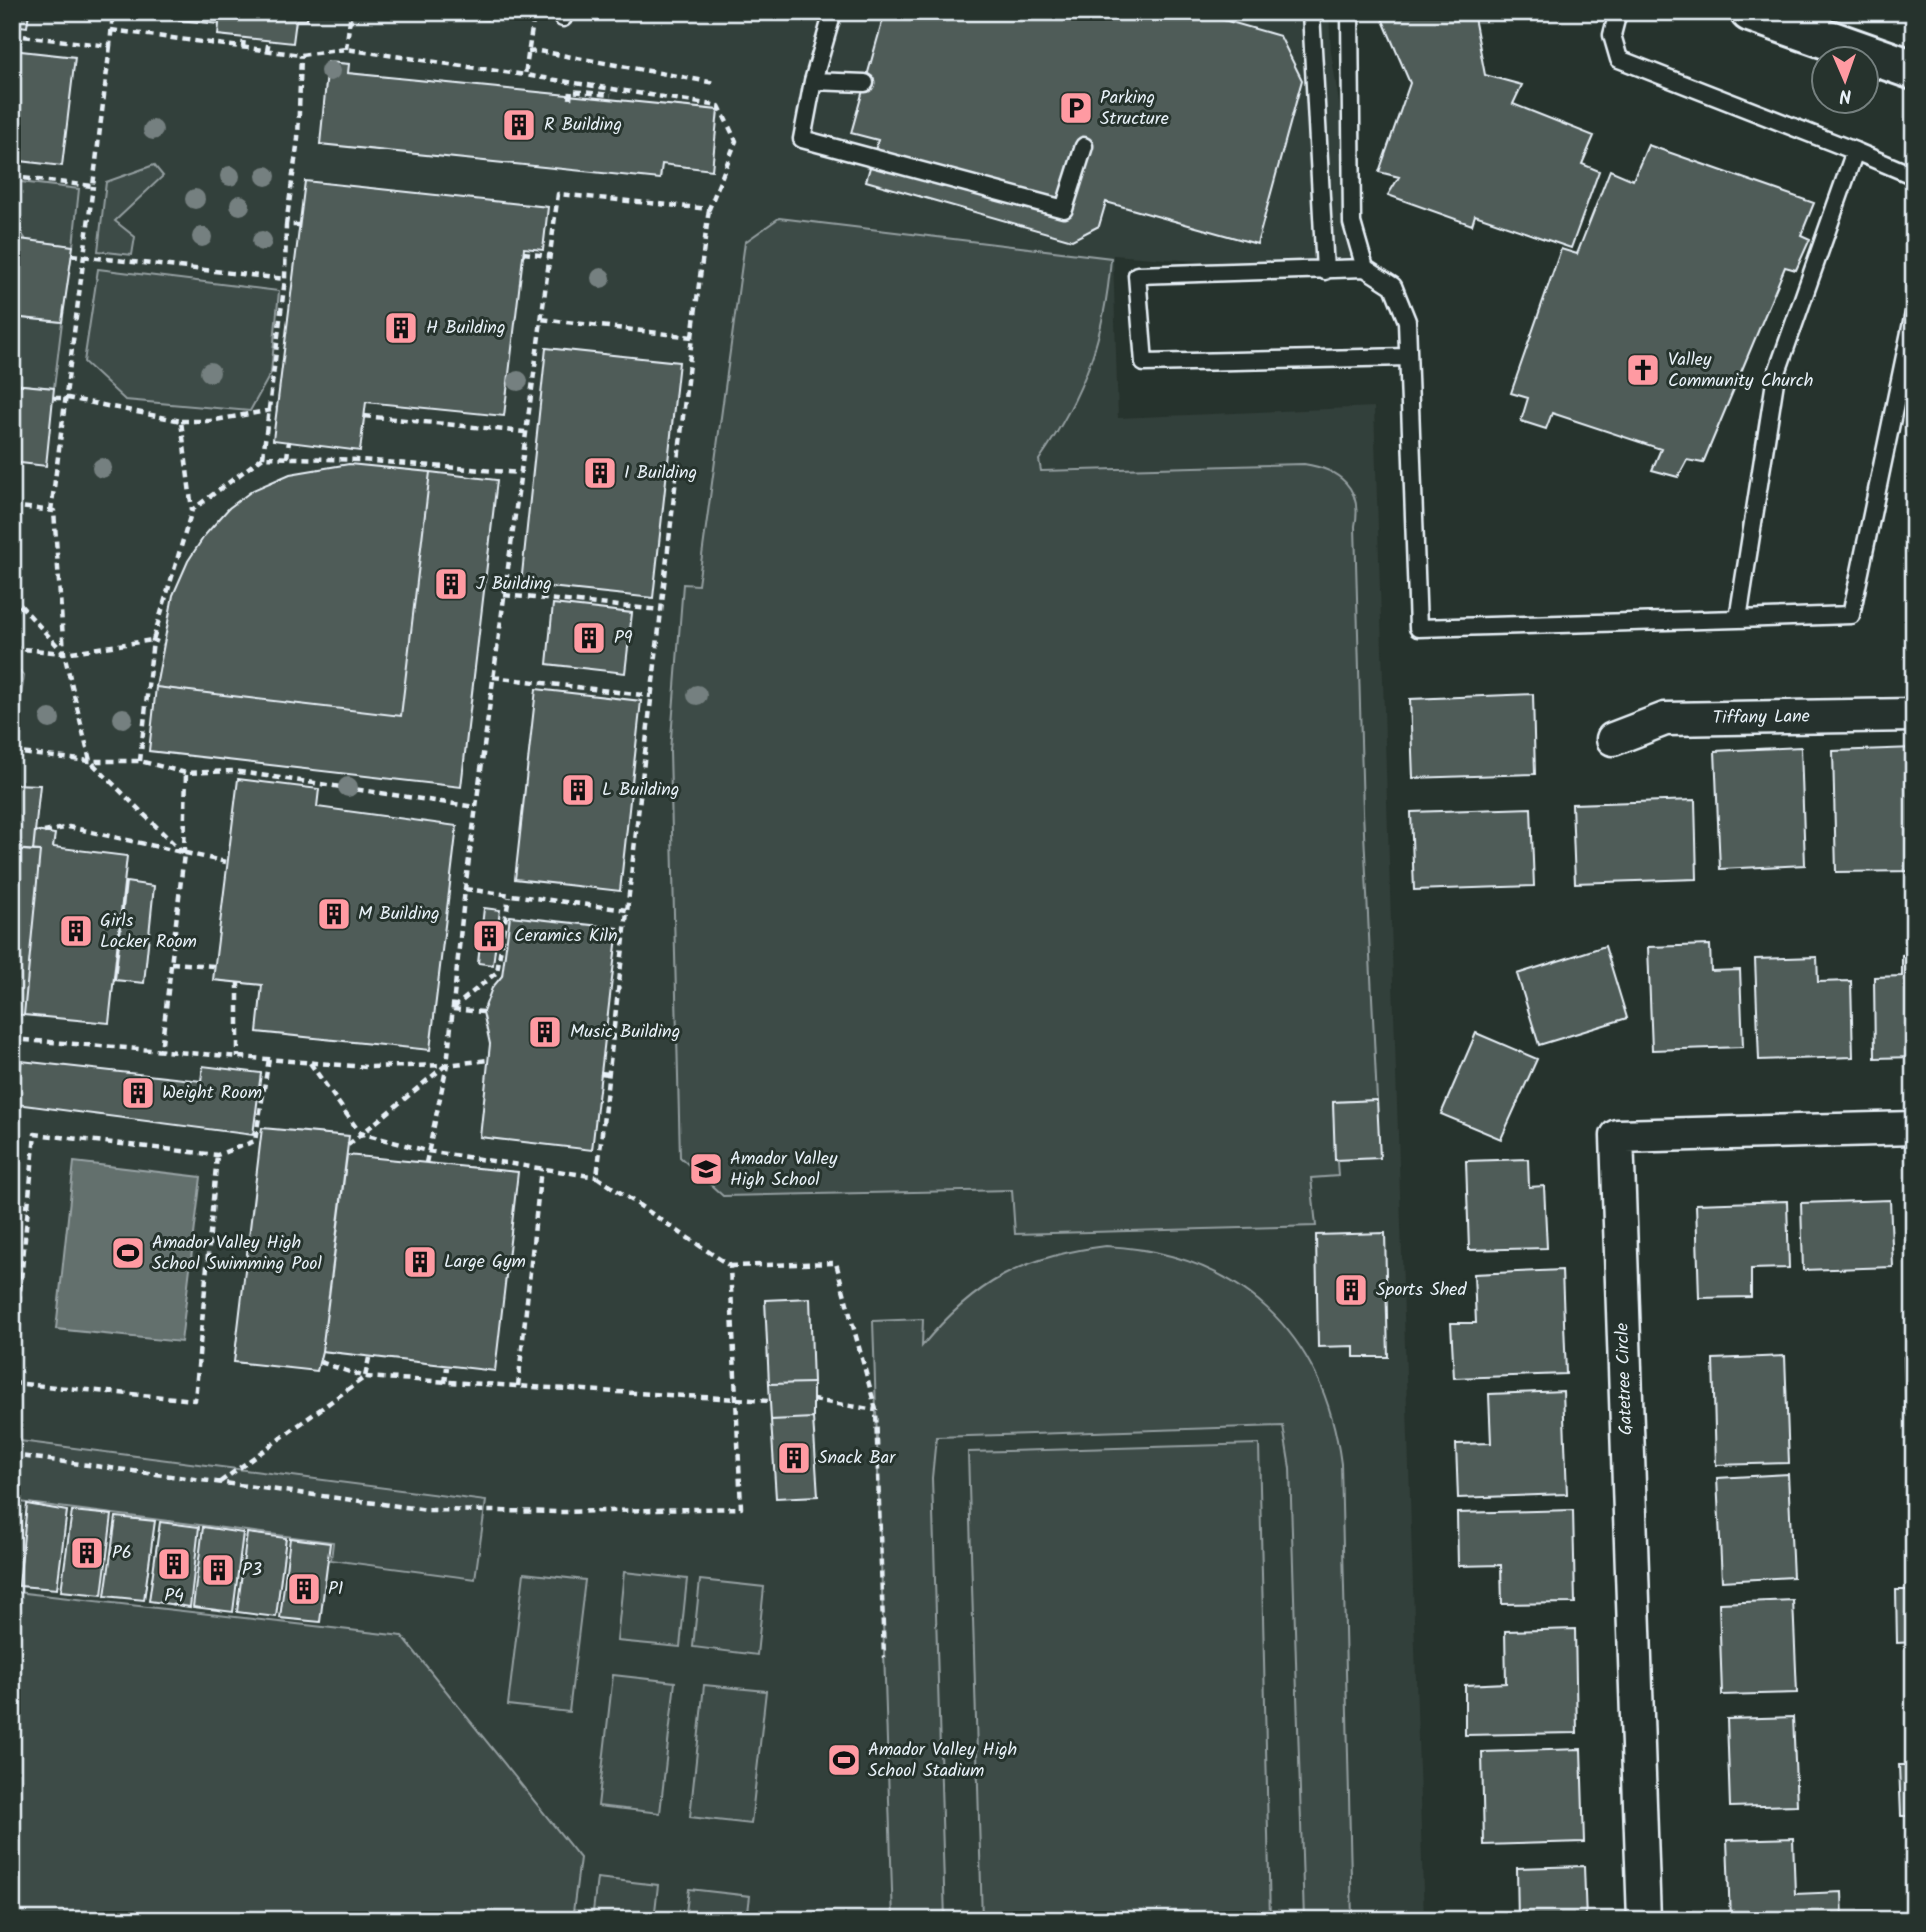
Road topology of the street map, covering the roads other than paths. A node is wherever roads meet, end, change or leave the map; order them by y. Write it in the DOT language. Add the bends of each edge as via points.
graph roads {
  1 [pos="833,12"];
  2 [pos="1311,12"];
  3 [pos="1350,12"];
  4 [pos="1618,12"];
  5 [pos="1750,12"];
  6 [pos="1914,70"];
  7 [pos="813,81"];
  8 [pos="865,83"];
  9 [pos="1084,146"];
  10 [pos="1855,151"];
  11 [pos="1914,176"];
  12 [pos="1365,268"];
  13 [pos="1325,271"];
  14 [pos="1914,313"];
  15 [pos="1408,357"];
  16 [pos="1738,619"];
  17 [pos="1914,715"];
  18 [pos="1613,739"];
  19 [pos="1914,1128"];
  20 [pos="1644,1920"];
  1 -- 7 [label="lane"];
  2 -- 13 [label="lane"];
  3 -- 12 [label="lane" via="1352,223"];
  4 -- 10 [label="lane" via="1612,35 1619,59"];
  5 -- 6 [label="main road"];
  7 -- 8 [label="lane"];
  7 -- 9 [label="lane" via="802,139 1064,209"];
  10 -- 11 [label="lane"];
  10 -- 16 [label="lane" via="1776,375"];
  12 -- 13 [label="lane"];
  12 -- 15 [label="lane" via="1393,286 1407,321"];
  13 -- 15 [label="lane" via="1137,275 1144,363"];
  14 -- 16 [label="lane" via="1851,614"];
  15 -- 16 [label="lane" via="1418,628"];
  17 -- 18 [label="street, Tiffany Lane" via="1665,719"];
  19 -- 20 [label="street, Gatetree Circle" via="1617,1136"];
}
